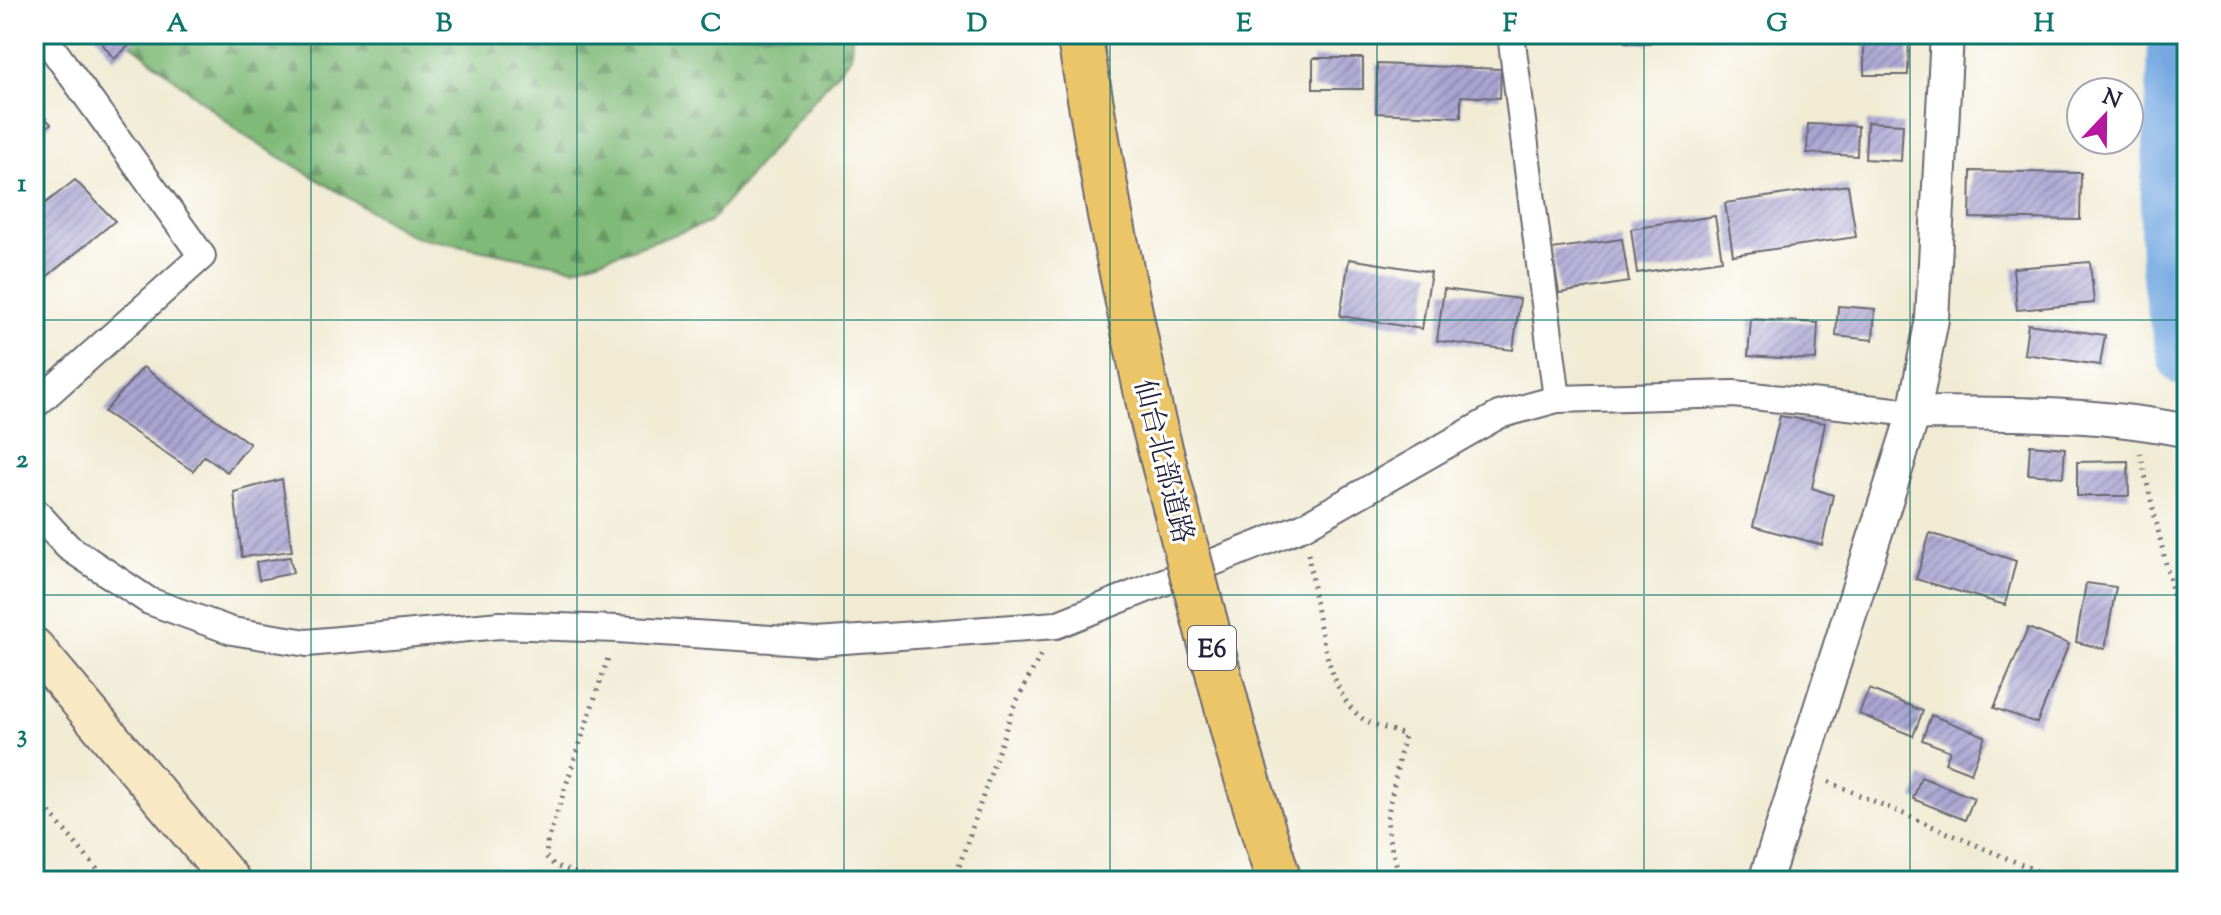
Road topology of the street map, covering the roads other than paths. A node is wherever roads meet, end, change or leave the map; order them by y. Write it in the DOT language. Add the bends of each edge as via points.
graph roads {
  1 [pos="42,34"];
  2 [pos="1079,34"];
  3 [pos="1511,34"];
  4 [pos="1947,34"];
  5 [pos="1557,399"];
  6 [pos="34,406"];
  7 [pos="1914,413"];
  8 [pos="2187,431"];
  9 [pos="34,510"];
  10 [pos="34,647"];
  11 [pos="231,881"];
  12 [pos="1279,881"];
  13 [pos="1765,881"];
  1 -- 6 [label="street" via="202,256"];
  2 -- 12 [label="highway, 仙台北部道路 / E6, bridge" via="1151,414 1238,749"];
  3 -- 5 [label="street"];
  4 -- 7 [label="street" via="1932,319"];
  5 -- 7 [label="street" via="1734,394"];
  5 -- 9 [label="street" via="1499,415 1304,526 1056,625 817,642 500,625 307,643 232,631 149,601 68,547"];
  7 -- 8 [label="street" via="2137,421"];
  7 -- 13 [label="street"];
  10 -- 11 [label="main road"];
}
